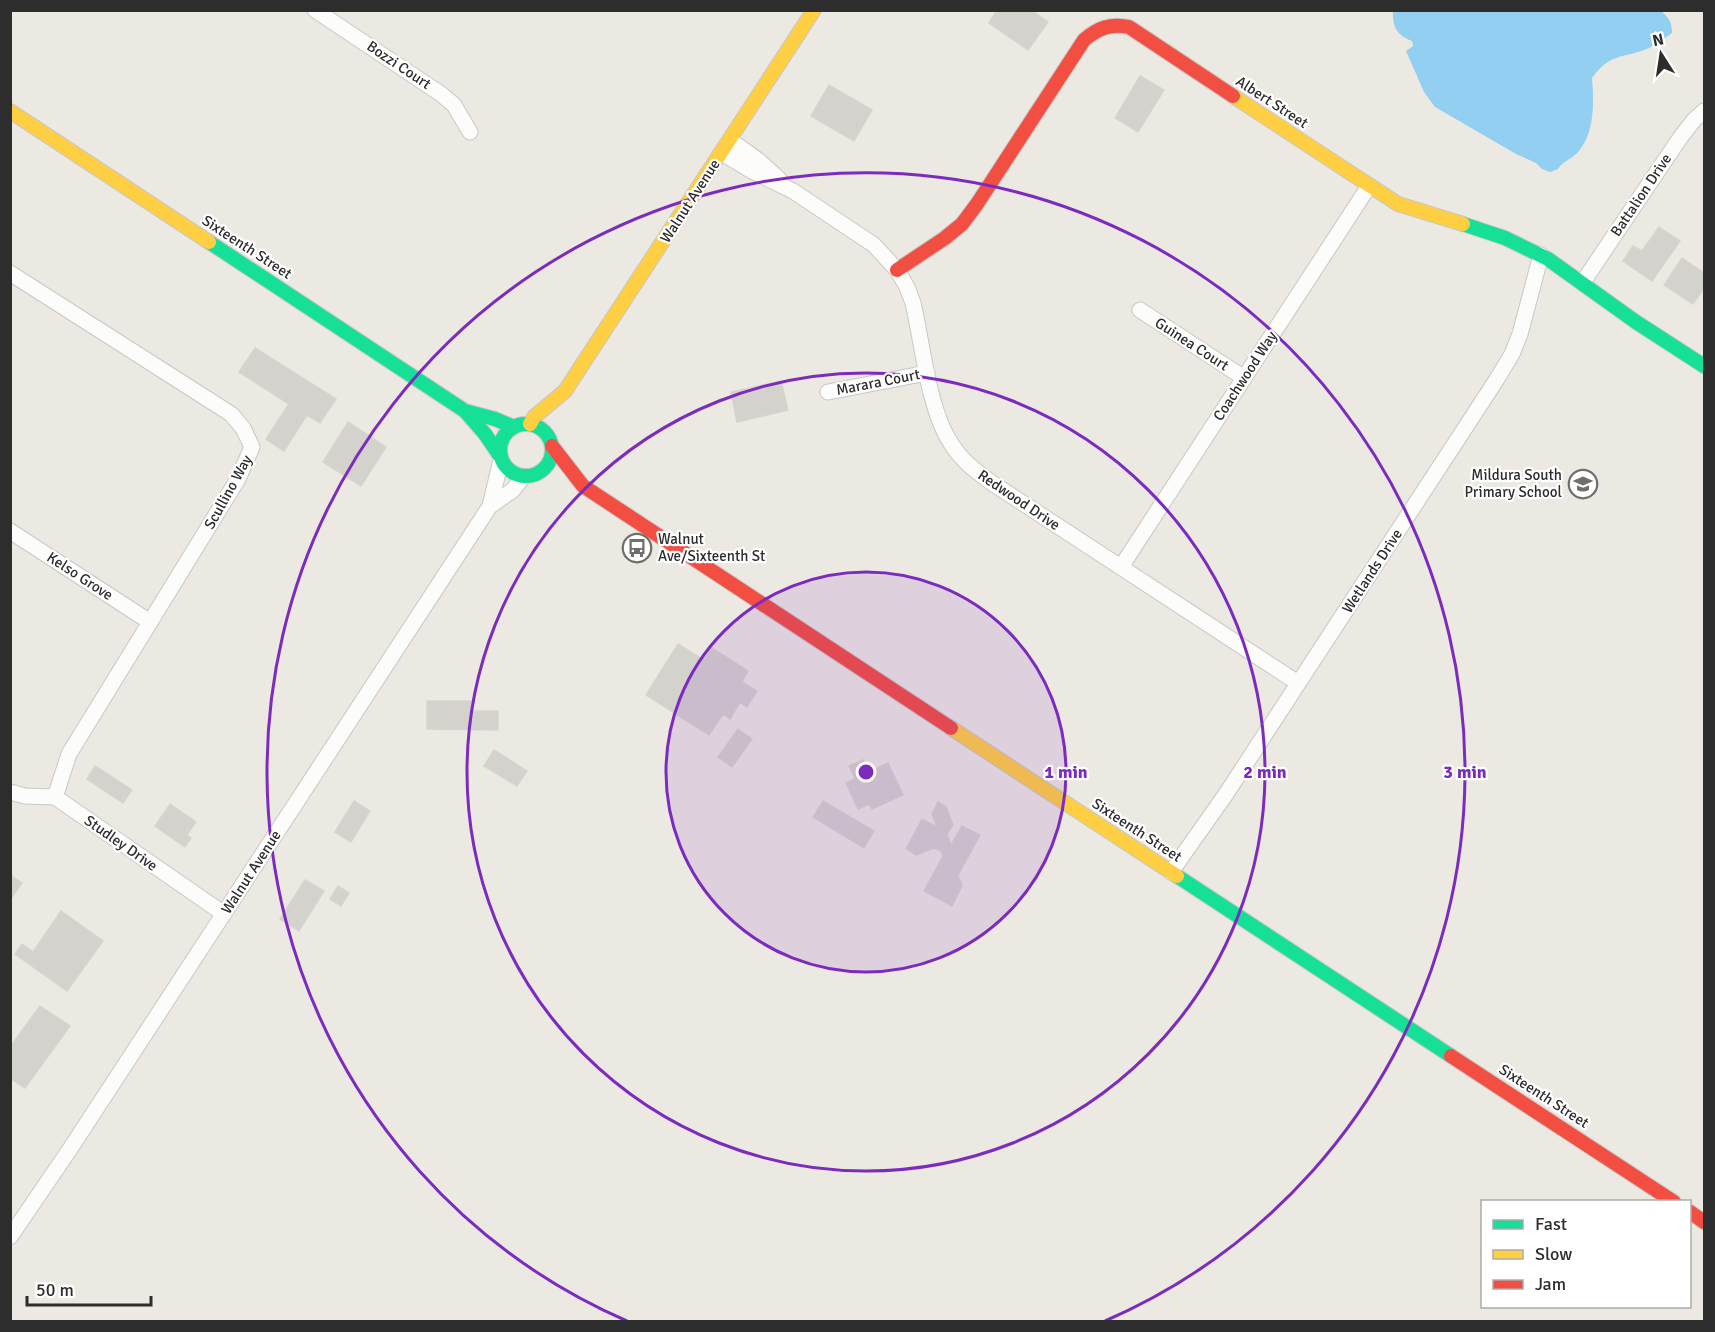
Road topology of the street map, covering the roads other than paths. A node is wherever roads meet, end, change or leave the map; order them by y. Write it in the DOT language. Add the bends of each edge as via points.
graph roads {
  1 [pos="315,10"];
  2 [pos="814,10"];
  3 [pos="10,111"];
  4 [pos="1704,111"];
  5 [pos="470,132"];
  6 [pos="726,146"];
  7 [pos="1369,186"];
  8 [pos="1541,255"];
  9 [pos="897,270"];
  10 [pos="10,273"];
  11 [pos="1583,282"];
  12 [pos="1140,310"];
  13 [pos="1704,366"];
  14 [pos="927,373"];
  15 [pos="1244,378"];
  16 [pos="565,391"];
  17 [pos="828,392"];
  18 [pos="560,410"];
  19 [pos="465,411"];
  20 [pos="530,424"];
  21 [pos="514,427"];
  22 [pos="553,438"];
  23 [pos="501,458"];
  24 [pos="530,476"];
  25 [pos="583,486"];
  26 [pos="490,506"];
  27 [pos="10,531"];
  28 [pos="1121,567"];
  29 [pos="150,622"];
  30 [pos="1298,683"];
  31 [pos="10,792"];
  32 [pos="56,797"];
  33 [pos="1171,872"];
  34 [pos="224,914"];
  35 [pos="1671,1200"];
  36 [pos="1691,1213"];
  37 [pos="15,1218"];
  38 [pos="1704,1222"];
  39 [pos="10,1237"];
  1 -- 5 [label="street, Bozzi Court" via="441,94 454,105"];
  2 -- 6 [label="street, Walnut Avenue"];
  3 -- 19 [label="street, Sixteenth Street"];
  4 -- 11 [label="street, Battalion Drive" via="1680,138"];
  6 -- 9 [label="street, Redwood Drive" via="758,160 792,191 874,244"];
  6 -- 16 [label="street, Walnut Avenue"];
  7 -- 8 [label="street, Albert Street" via="1398,204 1500,236"];
  7 -- 9 [label="street, Albert Street" via="1129,27 1112,25 1084,40 962,224"];
  7 -- 15 [label="street, Coachwood Way"];
  8 -- 11 [label="street, Albert Street"];
  8 -- 30 [label="street, Wetlands Drive" via="1512,354"];
  9 -- 14 [label="street, Redwood Drive" via="913,303"];
  10 -- 29 [label="street, Scullino Way" via="231,414 252,447 238,479"];
  11 -- 13 [label="street, Albert Street"];
  12 -- 15 [label="street, Guinea Court"];
  14 -- 17 [label="street, Marara Court"];
  14 -- 28 [label="street, Redwood Drive" via="935,411 951,445 964,461"];
  15 -- 28 [label="street, Coachwood Way"];
  16 -- 18 [label="street, Walnut Avenue"];
  16 -- 20 [label="street, Walnut Avenue"];
  19 -- 21 [label="street, Sixteenth Street"];
  19 -- 23 [label="street, Sixteenth Street"];
  20 -- 21 [label="street"];
  20 -- 22 [label="street"];
  21 -- 23 [label="street" via="502,439"];
  22 -- 24 [label="street" via="550,463"];
  22 -- 25 [label="street, Sixteenth Street"];
  23 -- 24 [label="street" via="514,474"];
  23 -- 26 [label="street, Walnut Avenue"];
  24 -- 25 [label="street, Sixteenth Street"];
  24 -- 26 [label="street, Walnut Avenue"];
  25 -- 33 [label="street, Sixteenth Street"];
  26 -- 34 [label="street, Walnut Avenue"];
  27 -- 29 [label="street, Kelso Grove"];
  28 -- 30 [label="street, Redwood Drive"];
  29 -- 32 [label="street, Scullino Way" via="69,754"];
  30 -- 33 [label="street, Wetlands Drive"];
  31 -- 32 [label="street"];
  32 -- 34 [label="street, Studley Drive"];
  33 -- 35 [label="street, Sixteenth Street"];
  34 -- 37 [label="street, Walnut Avenue" via="70,1149"];
  36 -- 38 [label="street"];
  37 -- 39 [label="street, Walnut Avenue"];
}
